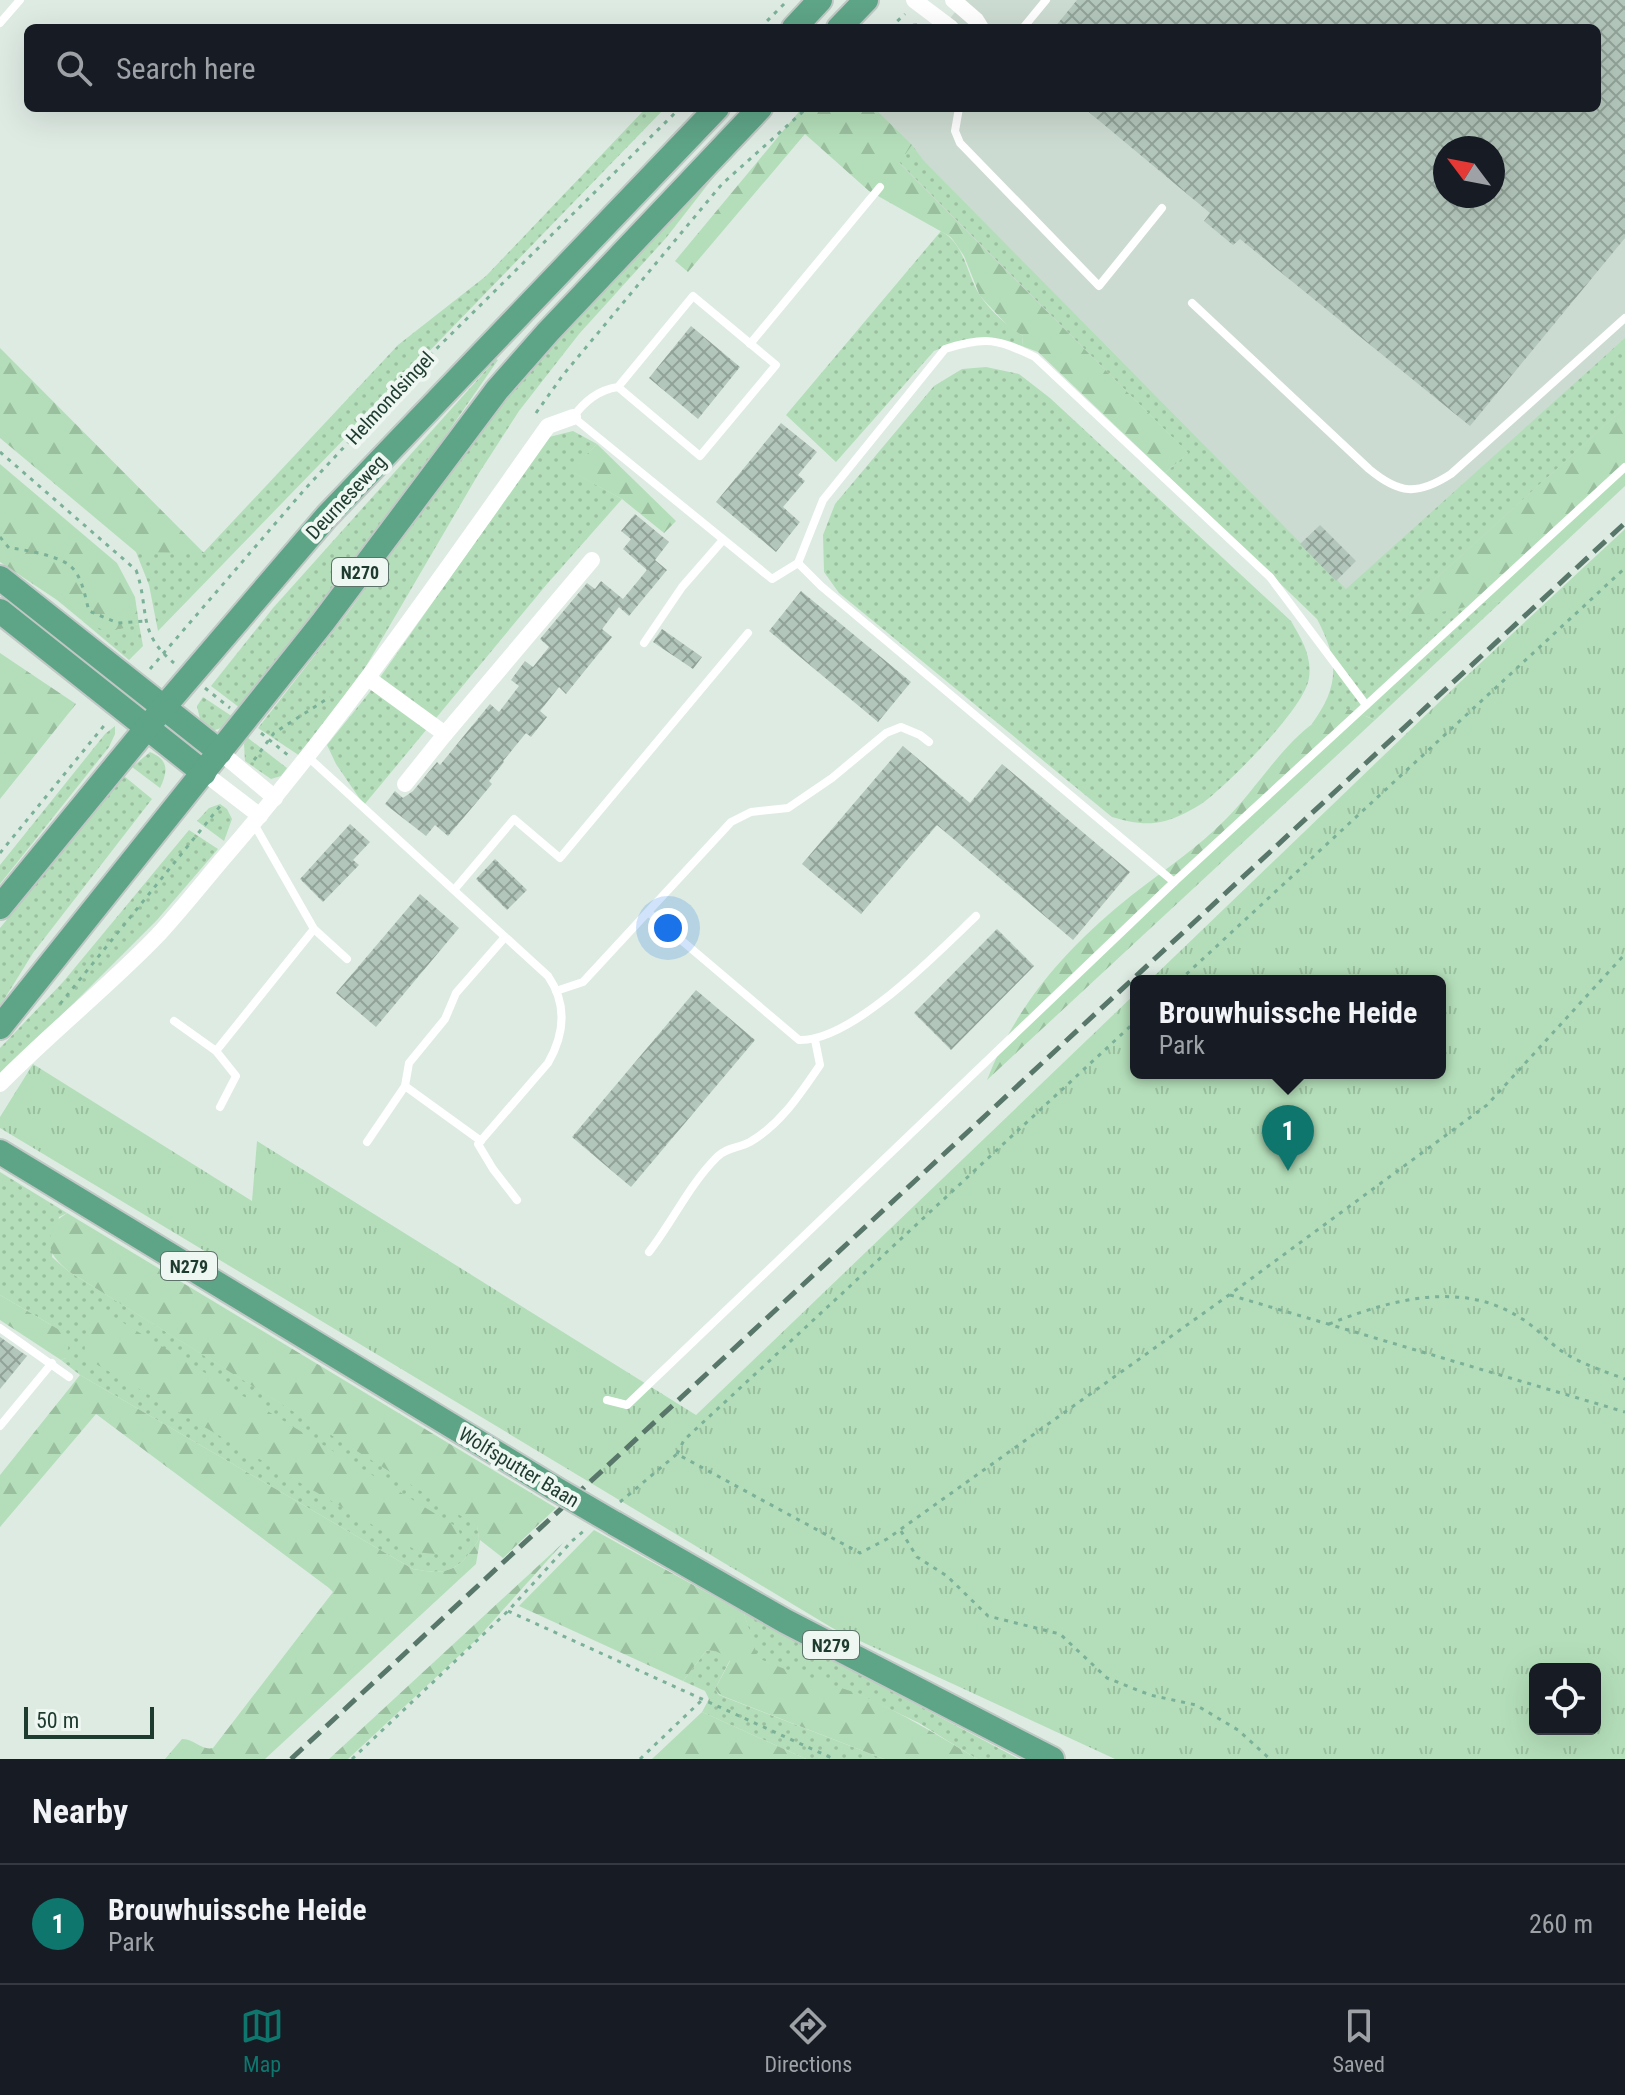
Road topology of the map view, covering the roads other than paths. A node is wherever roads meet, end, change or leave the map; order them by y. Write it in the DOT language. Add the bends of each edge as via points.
graph roads {
  1 [pos="20,0"];
  2 [pos="820,0"];
  3 [pos="866,0"];
  4 [pos="914,0"];
  5 [pos="953,0"];
  6 [pos="1046,0"];
  7 [pos="0,23"];
  8 [pos="798,24"];
  9 [pos="843,24"];
  10 [pos="946,24"];
  11 [pos="978,24"];
  12 [pos="1026,24"];
  13 [pos="713,112"];
  14 [pos="756,112"];
  15 [pos="958,112"];
  16 [pos="880,187"];
  17 [pos="1162,208"];
  18 [pos="1192,303"];
  19 [pos="1625,318"];
  20 [pos="750,344"];
  21 [pos="618,387"];
  22 [pos="573,417"];
  23 [pos="1625,467"];
  24 [pos="723,540"];
  25 [pos="592,560"];
  26 [pos="798,563"];
  27 [pos="0,578"];
  28 [pos="0,611"];
  29 [pos="748,633"];
  30 [pos="644,643"];
  31 [pos="368,678"];
  32 [pos="1366,705"];
  33 [pos="164,707"];
  34 [pos="147,729"];
  35 [pos="445,734"];
  36 [pos="929,742"];
  37 [pos="220,752"];
  38 [pos="305,761"];
  39 [pos="204,773"];
  40 [pos="405,784"];
  41 [pos="275,798"];
  42 [pos="257,820"];
  43 [pos="1174,882"];
  44 [pos="454,890"];
  45 [pos="0,907"];
  46 [pos="648,912"];
  47 [pos="976,916"];
  48 [pos="314,929"];
  49 [pos="505,937"];
  50 [pos="347,959"];
  51 [pos="556,991"];
  52 [pos="174,1021"];
  53 [pos="0,1027"];
  54 [pos="815,1040"];
  55 [pos="216,1051"];
  56 [pos="0,1084"];
  57 [pos="405,1086"];
  58 [pos="220,1107"];
  59 [pos="481,1141"];
  60 [pos="367,1142"];
  61 [pos="0,1152"];
  62 [pos="517,1200"];
  63 [pos="649,1252"];
  64 [pos="0,1328"];
  65 [pos="52,1363"];
  66 [pos="69,1377"];
  67 [pos="607,1400"];
  68 [pos="0,1426"];
  69 [pos="1052,1759"];
  1 -- 7 [label="lane"];
  2 -- 8 [label="main road"];
  3 -- 9 [label="main road"];
  4 -- 10 [label="street"];
  5 -- 11 [label="street"];
  6 -- 12 [label="lane"];
  13 -- 33 [label="main road, Deurneseweg" via="327,516"];
  14 -- 37 [label="main road, N270" via="497,390"];
  15 -- 17 [label="lane" via="955,131 960,143 1099,286"];
  16 -- 20 [label="lane"];
  18 -- 19 [label="lane" via="1369,469 1406,490 1435,485 1451,474"];
  20 -- 21 [label="lane" via="693,296"];
  20 -- 21 [label="lane" via="776,365 700,456"];
  21 -- 22 [label="lane" via="603,389"];
  22 -- 24 [label="lane"];
  22 -- 31 [label="street" via="548,426"];
  23 -- 32 [label="lane"];
  24 -- 26 [label="lane" via="772,579"];
  24 -- 30 [label="lane"];
  25 -- 35 [label="street"];
  26 -- 32 [label="lane" via="823,500 945,349 970,341 1002,341 1035,357 1270,577"];
  26 -- 43 [label="lane"];
  27 -- 33 [label="main road"];
  28 -- 34 [label="main road"];
  29 -- 44 [label="lane" via="560,858 514,819"];
  31 -- 35 [label="street"];
  31 -- 38 [label="street"];
  32 -- 43 [label="lane"];
  33 -- 34 [label="main road, Deurneseweg"];
  33 -- 37 [label="main road"];
  34 -- 39 [label="main road"];
  34 -- 45 [label="main road, Deurneseweg"];
  35 -- 40 [label="street"];
  36 -- 46 [label="lane" via="901,727 886,733 788,808 751,812 731,822"];
  37 -- 39 [label="main road, N270"];
  37 -- 41 [label="street"];
  38 -- 41 [label="street"];
  38 -- 44 [label="lane"];
  39 -- 42 [label="street"];
  39 -- 53 [label="main road, N270"];
  41 -- 42 [label="street"];
  42 -- 48 [label="lane"];
  42 -- 56 [label="street" via="159,933"];
  43 -- 67 [label="lane" via="627,1405"];
  44 -- 49 [label="lane"];
  46 -- 51 [label="lane" via="583,982"];
  46 -- 54 [label="lane" via="799,1040"];
  47 -- 54 [label="lane" via="919,971 852,1022"];
  48 -- 50 [label="lane"];
  48 -- 55 [label="lane"];
  49 -- 51 [label="lane" via="548,976"];
  49 -- 57 [label="lane" via="456,993 445,1019 409,1063"];
  51 -- 59 [label="lane" via="560,1040 548,1063"];
  52 -- 55 [label="lane"];
  54 -- 63 [label="lane" via="820,1065 785,1115 750,1142 720,1153 691,1186"];
  55 -- 58 [label="lane" via="236,1076"];
  57 -- 59 [label="lane"];
  57 -- 60 [label="lane"];
  59 -- 62 [label="lane" via="493,1169"];
  61 -- 69 [label="main road, Wolfsputter Baan / N279, bridge" via="554,1488 785,1621"];
  64 -- 65 [label="lane"];
  65 -- 66 [label="lane"];
  65 -- 68 [label="lane"];
}
